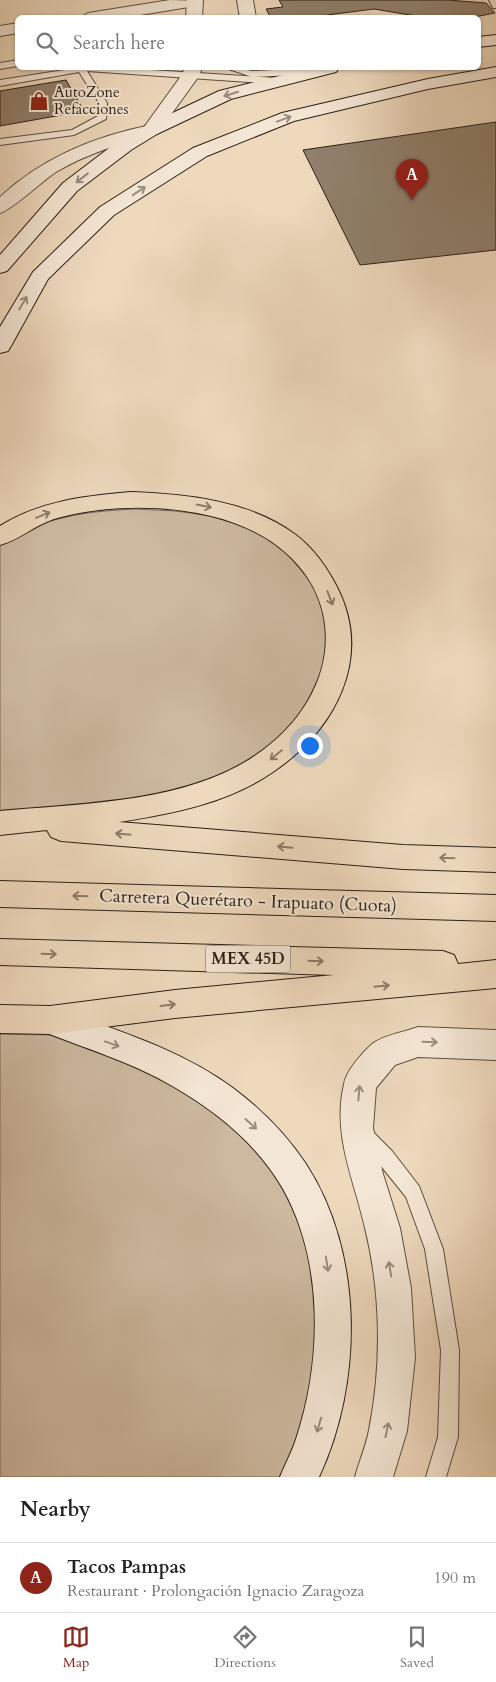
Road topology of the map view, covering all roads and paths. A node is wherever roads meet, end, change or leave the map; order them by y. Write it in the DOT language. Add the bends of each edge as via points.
graph roads {
  1 [pos="245,0"];
  2 [pos="493,0"];
  3 [pos="195,6"];
  4 [pos="496,6"];
  5 [pos="115,15"];
  6 [pos="248,15"];
  7 [pos="15,28"];
  8 [pos="0,31"];
  9 [pos="496,40"];
  10 [pos="481,42"];
  11 [pos="496,63"];
  12 [pos="15,64"];
  13 [pos="481,64"];
  14 [pos="0,67"];
  15 [pos="82,70"];
  16 [pos="237,70"];
  17 [pos="307,70"];
  18 [pos="317,70"];
  19 [pos="430,70"];
  20 [pos="192,72"];
  21 [pos="496,72"];
  22 [pos="277,81"];
  23 [pos="0,83"];
  24 [pos="356,83"];
  25 [pos="330,85"];
  26 [pos="151,130"];
  27 [pos="0,142"];
  28 [pos="0,207"];
  29 [pos="0,267"];
  30 [pos="0,346"];
  31 [pos="0,537"];
  32 [pos="0,824"];
  33 [pos="496,860"];
  34 [pos="0,894"];
  35 [pos="496,908"];
  36 [pos="0,952"];
  37 [pos="496,966"];
  38 [pos="496,974"];
  39 [pos="0,1019"];
  40 [pos="50,1020"];
  41 [pos="496,1045"];
  42 [pos="356,1128"];
  43 [pos="299,1477"];
  44 [pos="374,1477"];
  45 [pos="436,1477"];
  1 -- 6 [label="main road"];
  2 -- 4 [label="lane"];
  3 -- 5 [label="main road"];
  7 -- 8 [label="main road"];
  9 -- 10 [label="main road"];
  11 -- 13 [label="main road"];
  12 -- 14 [label="lane"];
  15 -- 20 [label="lane"];
  15 -- 23 [label="lane"];
  15 -- 27 [label="lane" via="104,103 103,117 74,132"];
  16 -- 17 [label="lane" via="252,74"];
  18 -- 22 [label="main road"];
  19 -- 24 [label="main road"];
  20 -- 22 [label="lane"];
  20 -- 26 [label="main road"];
  30 -- 21 [label="main road, one-way" via="40,276 107,211 200,152 288,117 428,84"];
  22 -- 25 [label="main road"];
  22 -- 26 [label="main road, one-way" via="225,96"];
  26 -- 28 [label="main road" via="122,134 60,163"];
  26 -- 29 [label="main road, one-way" via="70,187"];
  31 -- 32 [label="main road, one-way" via="52,511 109,502 174,502 231,513 279,536 313,569 329,592 340,648 336,674 305,727 273,758 244,775 217,787 149,805"];
  33 -- 32 [label="main road, one-way" via="403,857"];
  35 -- 34 [label="main road, Carretera Querétaro - Irapuato (Cuota), one-way"];
  36 -- 37 [label="main road, MEX 45D, one-way"];
  40 -- 38 [label="main road, one-way" via="176,1004"];
  39 -- 40 [label="main road"];
  40 -- 43 [label="main road, one-way" via="133,1052 213,1093 271,1142 310,1204 324,1248 331,1291 332,1333 320,1422"];
  42 -- 41 [label="main road, one-way" via="360,1083 384,1054 418,1042"];
  44 -- 42 [label="main road, one-way" via="388,1430 398,1358 393,1288 384,1228 366,1174"];
  42 -- 45 [label="lane" via="386,1157 413,1192 434,1249 450,1350 448,1436"];
}
